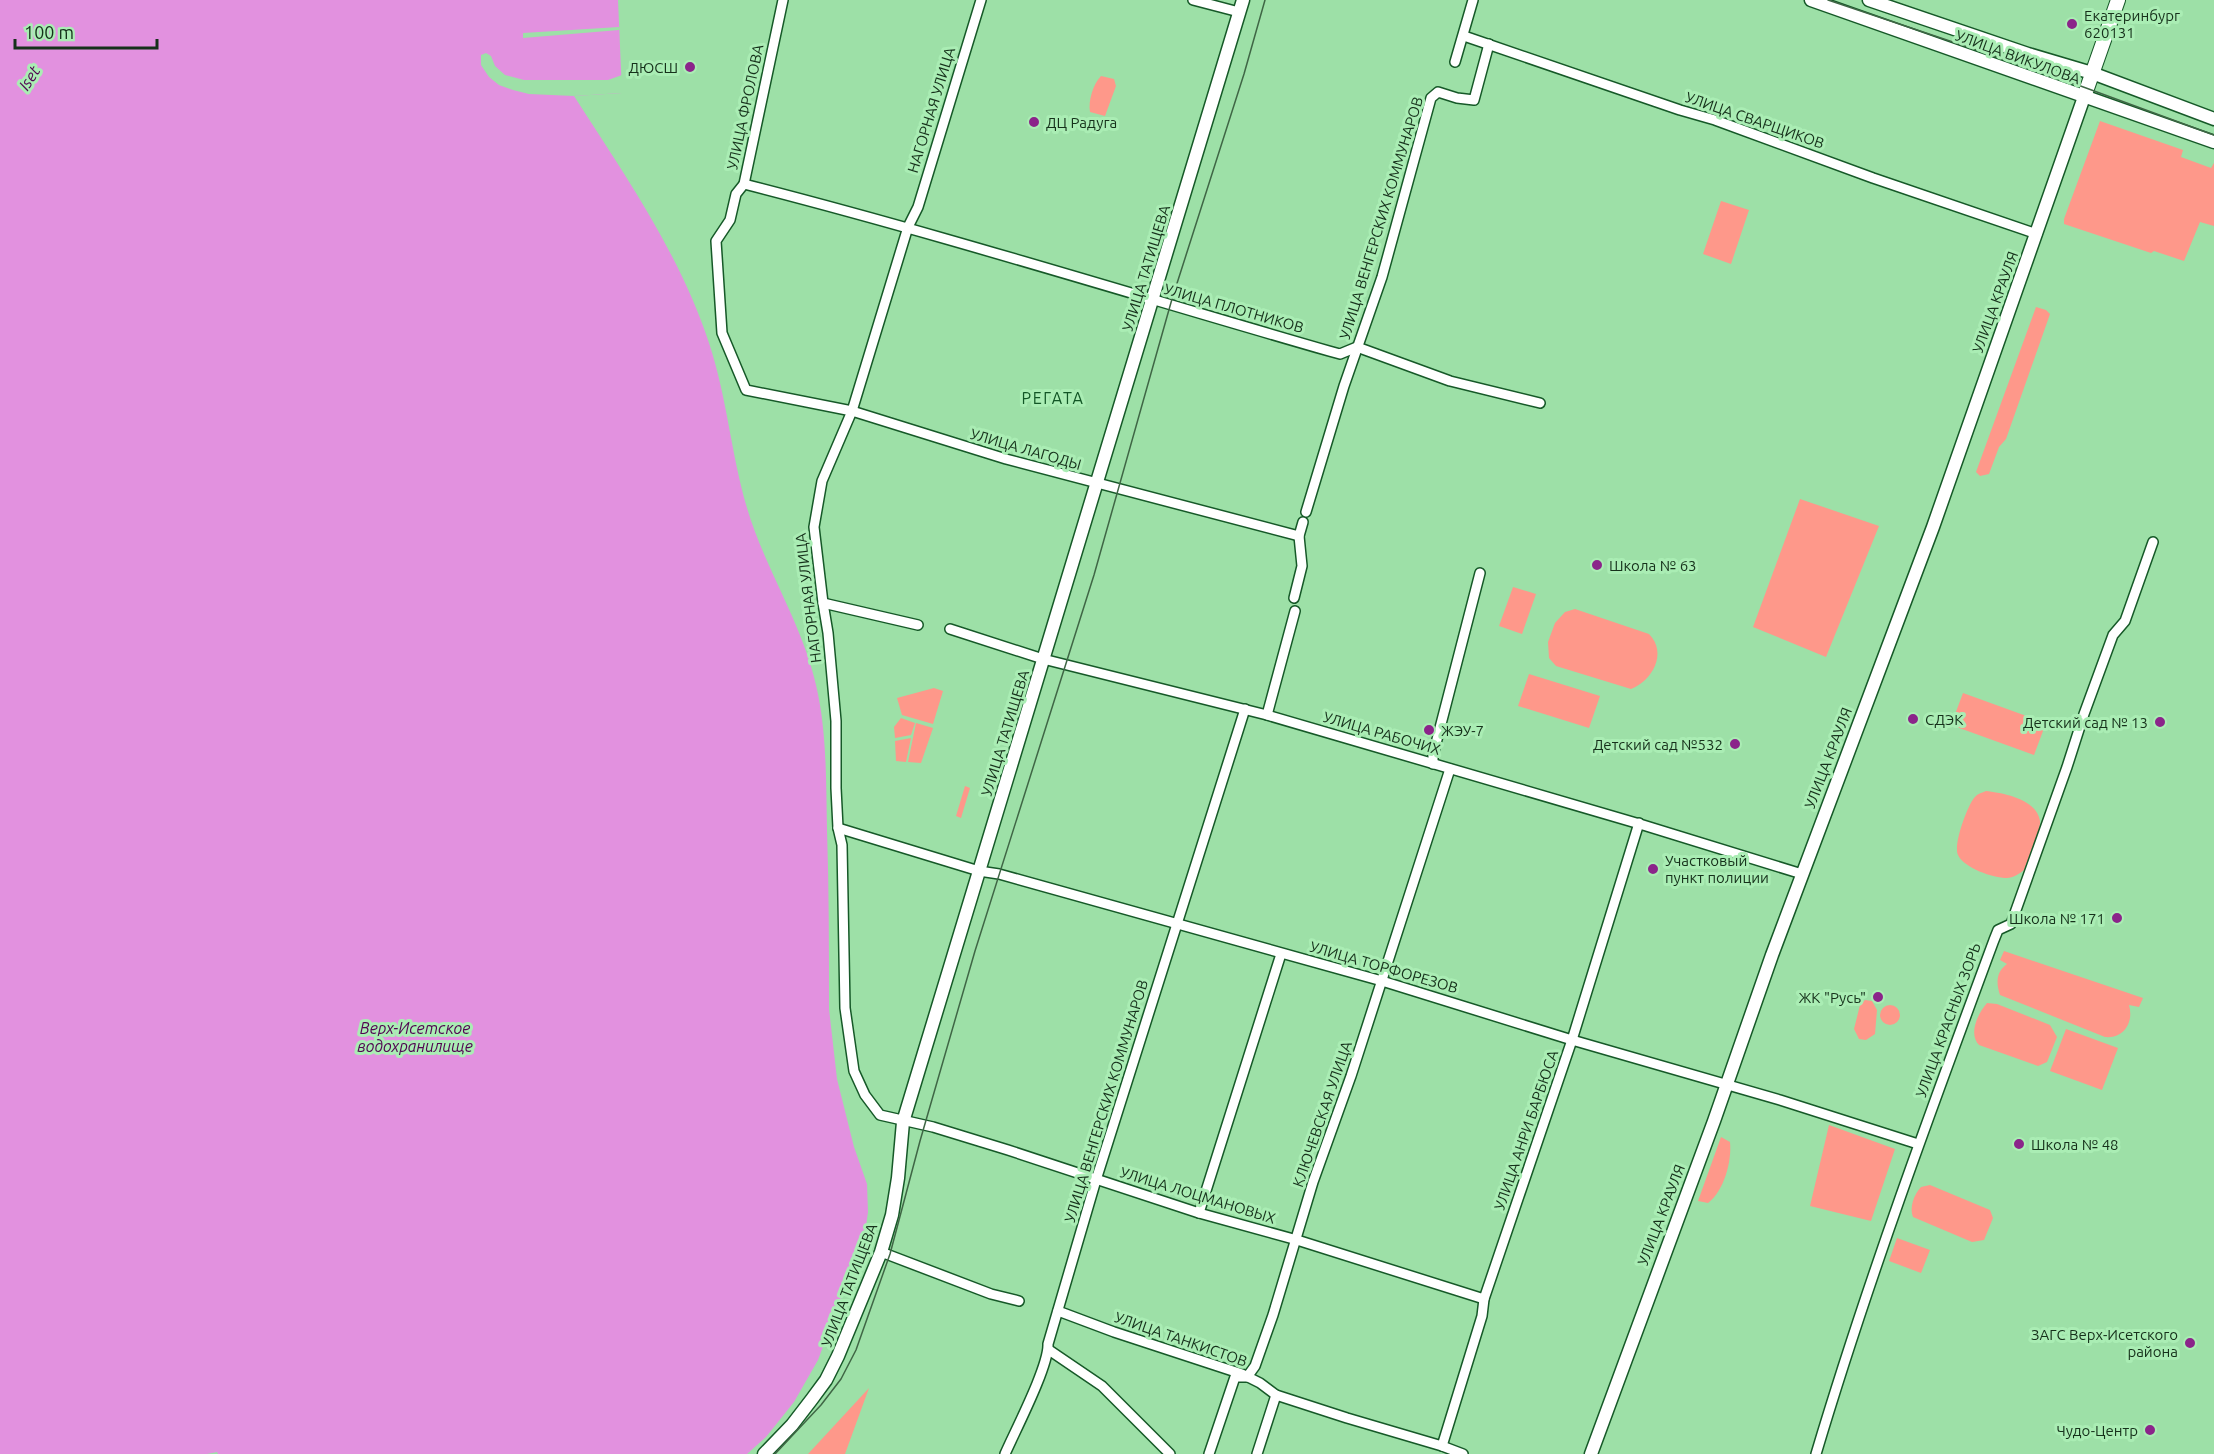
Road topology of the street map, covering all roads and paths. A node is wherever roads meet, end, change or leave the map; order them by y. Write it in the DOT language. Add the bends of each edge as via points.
graph roads {
  1 [pos="783,0"];
  2 [pos="981,0"];
  3 [pos="1193,0"];
  4 [pos="1473,0"];
  5 [pos="1811,0"];
  6 [pos="1869,0"];
  7 [pos="2118,0"];
  8 [pos="1241,6"];
  9 [pos="1464,36"];
  10 [pos="1488,44"];
  11 [pos="1455,62"];
  12 [pos="2092,73"];
  13 [pos="2084,97"];
  14 [pos="2214,119"];
  15 [pos="2214,142"];
  16 [pos="744,184"];
  17 [pos="908,227"];
  18 [pos="2037,234"];
  19 [pos="1152,300"];
  20 [pos="1357,347"];
  21 [pos="746,390"];
  22 [pos="1540,403"];
  23 [pos="852,411"];
  24 [pos="1096,484"];
  25 [pos="1299,536"];
  26 [pos="2153,542"];
  27 [pos="1480,573"];
  28 [pos="1294,598"];
  29 [pos="823,603"];
  30 [pos="1295,611"];
  31 [pos="918,625"];
  32 [pos="950,629"];
  33 [pos="1043,659"];
  34 [pos="1245,709"];
  35 [pos="1267,715"];
  36 [pos="1433,764"];
  37 [pos="1450,769"];
  38 [pos="1639,823"];
  39 [pos="838,828"];
  40 [pos="979,871"];
  41 [pos="1803,874"];
  42 [pos="1177,924"];
  43 [pos="1281,954"];
  44 [pos="1382,981"];
  45 [pos="1572,1040"];
  46 [pos="1726,1086"];
  47 [pos="903,1122"];
  48 [pos="1918,1144"];
  49 [pos="1096,1180"];
  50 [pos="1199,1213"];
  51 [pos="1297,1240"];
  52 [pos="881,1252"];
  53 [pos="1484,1299"];
  54 [pos="1019,1300"];
  55 [pos="1058,1311"];
  56 [pos="1048,1350"];
  57 [pos="1247,1377"];
  58 [pos="1276,1395"];
  59 [pos="1442,1446"];
  60 [pos="764,1454"];
  61 [pos="1005,1454"];
  62 [pos="1170,1454"];
  63 [pos="1209,1454"];
  64 [pos="1257,1454"];
  65 [pos="1463,1454"];
  66 [pos="1591,1454"];
  67 [pos="1816,1454"];
  1 -- 16 [label="street, УЛИЦА ФРОЛОВА"];
  2 -- 17 [label="street, НАГОРНАЯ УЛИЦА" via="918,207"];
  3 -- 8 [label="street"];
  4 -- 9 [label="street"];
  5 -- 13 [label="street, УЛИЦА ВИКУЛОВА"];
  6 -- 12 [label="street, УЛИЦА ВИКУЛОВА"];
  7 -- 12 [label="main road, УЛИЦА КРАУЛЯ"];
  8 -- 19 [label="street, УЛИЦА ТАТИЩЕВА"];
  9 -- 10 [label="street, УЛИЦА СВАРЩИКОВ"];
  9 -- 11 [label="street"];
  10 -- 18 [label="street, УЛИЦА СВАРЩИКОВ"];
  10 -- 20 [label="street, УЛИЦА ВЕНГЕРСКИХ КОММУНАРОВ" via="1474,100 1438,92 1431,98 1382,277"];
  12 -- 13 [label="main road, УЛИЦА КРАУЛЯ"];
  12 -- 14 [label="street, УЛИЦА ВИКУЛОВА"];
  13 -- 15 [label="street, УЛИЦА ВИКУЛОВА"];
  13 -- 18 [label="street, УЛИЦА КРАУЛЯ"];
  16 -- 17 [label="street, УЛИЦА ПЛОТНИКОВ"];
  16 -- 21 [label="street, УЛИЦА ФРОЛОВА" via="736,194 730,220 716,241 722,333"];
  17 -- 19 [label="street, УЛИЦА ПЛОТНИКОВ"];
  17 -- 23 [label="street, НАГОРНАЯ УЛИЦА"];
  18 -- 41 [label="street, УЛИЦА КРАУЛЯ"];
  19 -- 20 [label="street, УЛИЦА ПЛОТНИКОВ" via="1340,354"];
  19 -- 24 [label="street, УЛИЦА ТАТИЩЕВА"];
  20 -- 22 [label="street, УЛИЦА ПЛОТНИКОВ" via="1450,381"];
  20 -- 25 [label="street, УЛИЦА ВЕНГЕРСКИХ КОММУНАРОВ"];
  21 -- 23 [label="street, УЛИЦА ЛАГОДЫ"];
  23 -- 24 [label="street, УЛИЦА ЛАГОДЫ"];
  23 -- 29 [label="street, НАГОРНАЯ УЛИЦА" via="822,481 814,526"];
  24 -- 25 [label="street, УЛИЦА ЛАГОДЫ"];
  24 -- 33 [label="street, УЛИЦА ТАТИЩЕВА"];
  25 -- 28 [label="street, УЛИЦА ВЕНГЕРСКИХ КОММУНАРОВ" via="1302,566"];
  26 -- 48 [label="street, УЛИЦА КРАСНЫХ ЗОРЬ" via="2125,621 2113,635 2011,924 1998,930"];
  27 -- 36 [label="street"];
  29 -- 31 [label="street"];
  29 -- 39 [label="street, НАГОРНАЯ УЛИЦА" via="836,721"];
  30 -- 35 [label="street"];
  32 -- 33 [label="street, УЛИЦА РАБОЧИХ"];
  33 -- 34 [label="street, УЛИЦА РАБОЧИХ"];
  33 -- 40 [label="street, УЛИЦА ТАТИЩЕВА"];
  34 -- 35 [label="street, УЛИЦА РАБОЧИХ"];
  34 -- 42 [label="street, УЛИЦА ВЕНГЕРСКИХ КОММУНАРОВ"];
  35 -- 36 [label="street, УЛИЦА РАБОЧИХ"];
  36 -- 37 [label="street, УЛИЦА РАБОЧИХ"];
  37 -- 38 [label="street, УЛИЦА РАБОЧИХ"];
  37 -- 44 [label="street, КЛЮЧЕВСКАЯ УЛИЦА"];
  38 -- 41 [label="street, УЛИЦА РАБОЧИХ"];
  38 -- 45 [label="street, УЛИЦА АНРИ БАРБЮСА"];
  39 -- 40 [label="street, УЛИЦА ТОРФОРЕЗОВ"];
  39 -- 47 [label="street, НАГОРНАЯ УЛИЦА" via="843,845 845,1008 854,1071 864,1095 880,1115"];
  40 -- 42 [label="street, УЛИЦА ТОРФОРЕЗОВ"];
  40 -- 47 [label="street, УЛИЦА ТАТИЩЕВА"];
  41 -- 46 [label="street, УЛИЦА КРАУЛЯ"];
  42 -- 43 [label="street, УЛИЦА ТОРФОРЕЗОВ"];
  42 -- 49 [label="street, УЛИЦА ВЕНГЕРСКИХ КОММУНАРОВ"];
  43 -- 44 [label="street, УЛИЦА ТОРФОРЕЗОВ"];
  43 -- 50 [label="street"];
  44 -- 45 [label="street, УЛИЦА ТОРФОРЕЗОВ"];
  44 -- 51 [label="street, КЛЮЧЕВСКАЯ УЛИЦА"];
  45 -- 46 [label="street, УЛИЦА ТОРФОРЕЗОВ"];
  45 -- 53 [label="street, УЛИЦА АНРИ БАРБЮСА"];
  46 -- 48 [label="street, УЛИЦА ТОРФОРЕЗОВ"];
  46 -- 66 [label="street, УЛИЦА КРАУЛЯ"];
  47 -- 49 [label="street, УЛИЦА ЛОЦМАНОВЫХ" via="954,1133"];
  47 -- 52 [label="street, УЛИЦА ТАТИЩЕВА" via="892,1215"];
  48 -- 67 [label="street, УЛИЦА КРАСНЫХ ЗОРЬ"];
  49 -- 50 [label="street, УЛИЦА ЛОЦМАНОВЫХ"];
  49 -- 55 [label="street, УЛИЦА ВЕНГЕРСКИХ КОММУНАРОВ"];
  50 -- 51 [label="street, УЛИЦА ЛОЦМАНОВЫХ"];
  51 -- 53 [label="street, УЛИЦА ЛОЦМАНОВЫХ"];
  51 -- 57 [label="street, КЛЮЧЕВСКАЯ УЛИЦА" via="1255,1366"];
  52 -- 54 [label="street" via="992,1294"];
  52 -- 60 [label="street, УЛИЦА ТАТИЩЕВА" via="826,1380"];
  53 -- 59 [label="street, УЛИЦА АНРИ БАРБЮСА"];
  55 -- 56 [label="street, УЛИЦА ВЕНГЕРСКИХ КОММУНАРОВ"];
  55 -- 57 [label="street, УЛИЦА ТАНКИСТОВ"];
  56 -- 61 [label="street"];
  56 -- 62 [label="street" via="1102,1386"];
  57 -- 58 [label="street, УЛИЦА ТАНКИСТОВ"];
  57 -- 63 [label="street, КЛЮЧЕВСКАЯ УЛИЦА" via="1235,1377"];
  58 -- 59 [label="street, УЛИЦА ТАНКИСТОВ"];
  58 -- 64 [label="street"];
  59 -- 65 [label="street, УЛИЦА ТАНКИСТОВ"];
}
